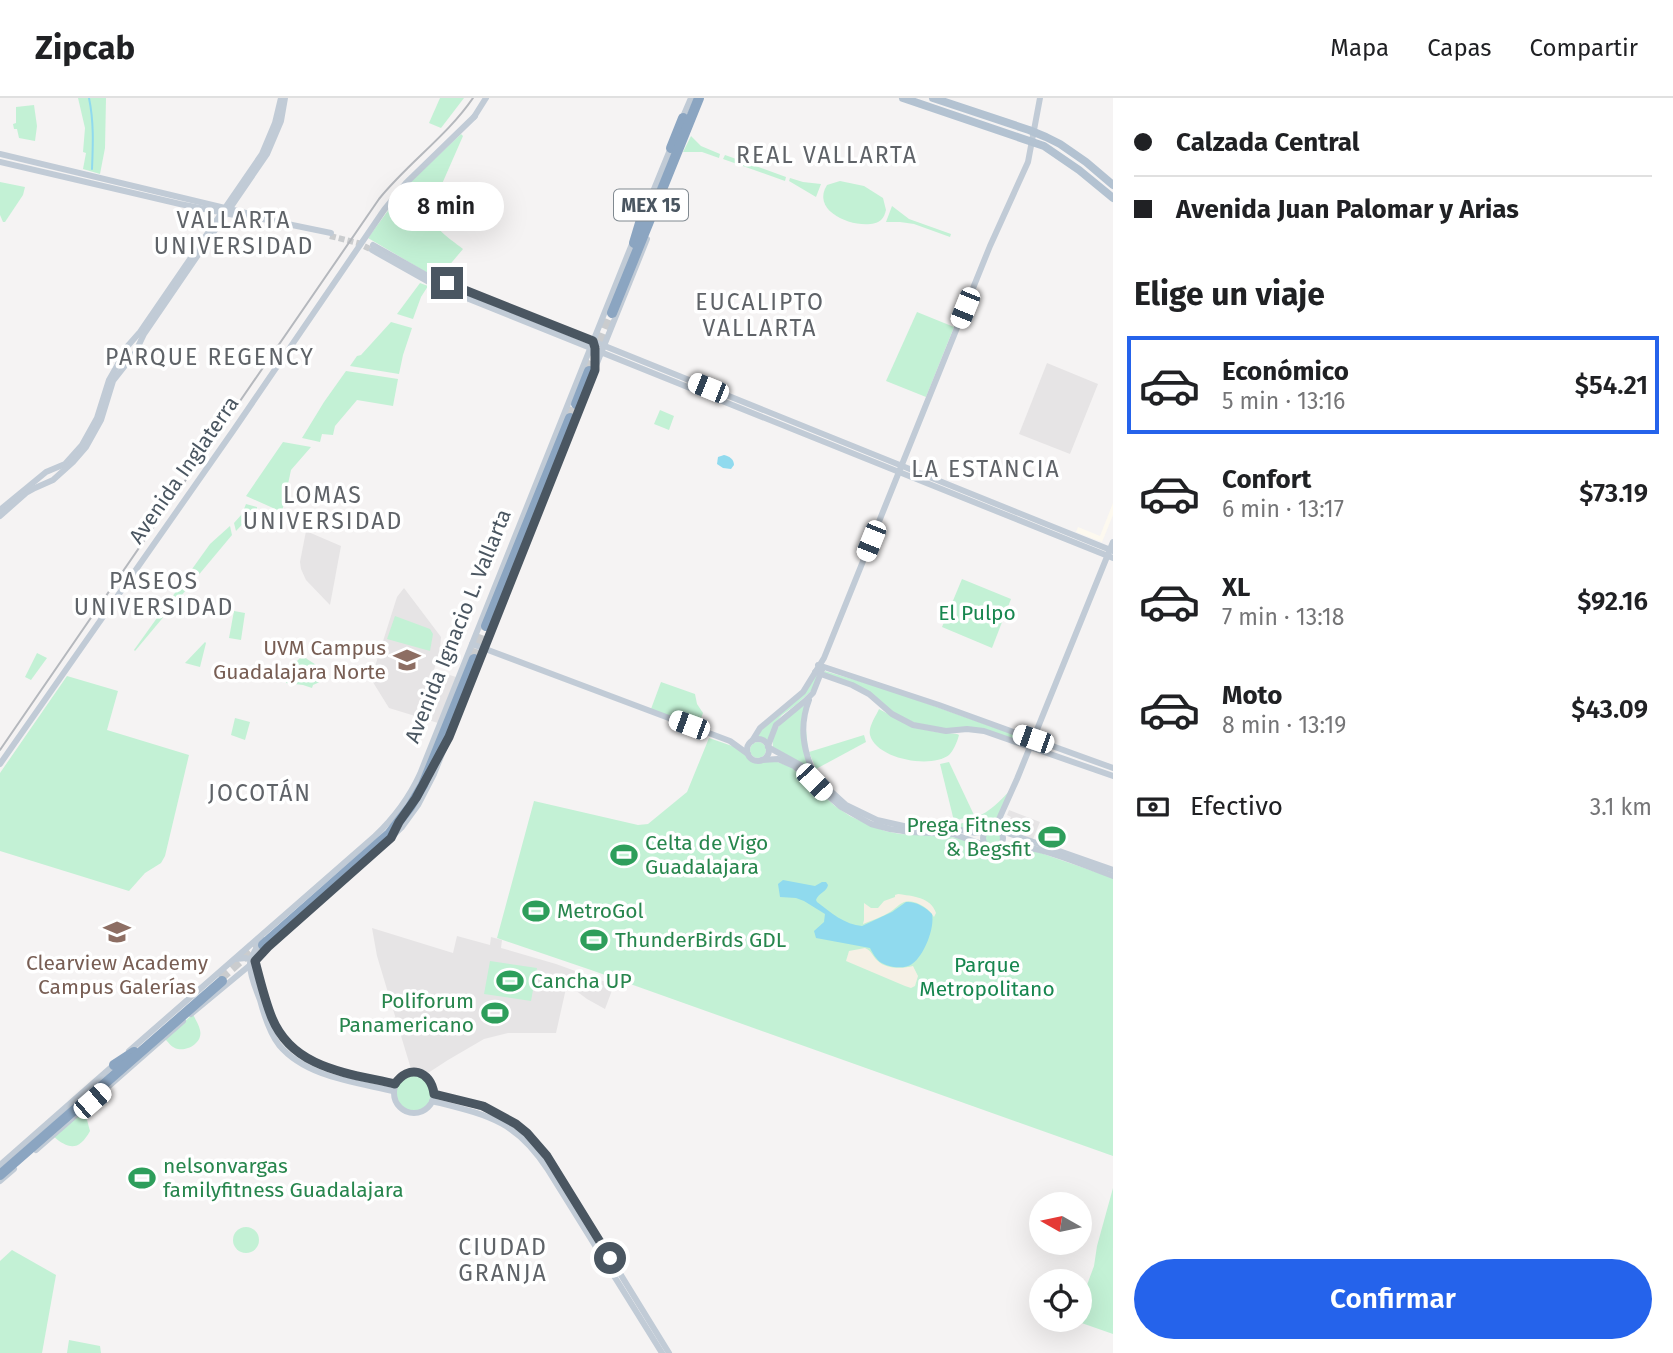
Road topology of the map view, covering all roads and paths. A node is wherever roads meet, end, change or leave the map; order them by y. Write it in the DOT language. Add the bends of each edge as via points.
graph roads {
  1 [pos="283,98"];
  2 [pos="486,98"];
  3 [pos="696,98"];
  4 [pos="903,98"];
  5 [pos="933,98"];
  6 [pos="1040,98"];
  7 [pos="1033,136"];
  8 [pos="675,146"];
  9 [pos="0,154"];
  10 [pos="0,162"];
  11 [pos="676,166"];
  12 [pos="1113,185"];
  13 [pos="1113,198"];
  14 [pos="226,211"];
  15 [pos="640,223"];
  16 [pos="330,234"];
  17 [pos="373,248"];
  18 [pos="628,265"];
  19 [pos="609,313"];
  20 [pos="608,336"];
  21 [pos="135,343"];
  22 [pos="598,347"];
  23 [pos="124,351"];
  24 [pos="617,351"];
  25 [pos="131,358"];
  26 [pos="618,359"];
  27 [pos="590,370"];
  28 [pos="587,389"];
  29 [pos="571,411"];
  30 [pos="900,469"];
  31 [pos="16,498"];
  32 [pos="0,510"];
  33 [pos="533,510"];
  34 [pos="0,516"];
  35 [pos="524,525"];
  36 [pos="514,537"];
  37 [pos="1111,551"];
  38 [pos="521,555"];
  39 [pos="485,626"];
  40 [pos="472,644"];
  41 [pos="483,648"];
  42 [pos="472,660"];
  43 [pos="819,669"];
  44 [pos="810,696"];
  45 [pos="449,737"];
  46 [pos="1033,739"];
  47 [pos="730,741"];
  48 [pos="751,741"];
  49 [pos="768,747"];
  50 [pos="748,754"];
  51 [pos="762,760"];
  52 [pos="0,764"];
  53 [pos="1113,768"];
  54 [pos="429,771"];
  55 [pos="815,775"];
  56 [pos="1113,776"];
  57 [pos="422,779"];
  58 [pos="411,792"];
  59 [pos="854,812"];
  60 [pos="399,822"];
  61 [pos="997,829"];
  62 [pos="987,830"];
  63 [pos="393,836"];
  64 [pos="989,847"];
  65 [pos="349,867"];
  66 [pos="1113,870"];
  67 [pos="1113,876"];
  68 [pos="263,943"];
  69 [pos="235,959"];
  70 [pos="252,962"];
  71 [pos="221,980"];
  72 [pos="146,1044"];
  73 [pos="118,1066"];
  74 [pos="394,1088"];
  75 [pos="103,1092"];
  76 [pos="433,1097"];
  77 [pos="501,1119"];
  78 [pos="0,1165"];
  79 [pos="0,1173"];
  80 [pos="0,1181"];
  81 [pos="662,1353"];
  82 [pos="670,1353"];
  1 -- 14 [label="street" via="281,121 271,147"];
  2 -- 52 [label="street, Avenida Inglaterra" via="475,116 384,210"];
  3 -- 8 [label="highway, Avenida Ignacio L. Vallarta / MEX 15"];
  3 -- 11 [label="street, Avenida Ignacio L. Vallarta"];
  3 -- 18 [label="highway, Avenida Ignacio L. Vallarta / MEX 15"];
  4 -- 7 [label="main road"];
  5 -- 7 [label="main road"];
  6 -- 7 [label="street"];
  7 -- 12 [label="main road" via="1060,145"];
  7 -- 13 [label="main road"];
  7 -- 30 [label="street" via="1022,178"];
  8 -- 11 [label="highway"];
  8 -- 15 [label="street, Avenida Ignacio L. Vallarta"];
  8 -- 19 [label="highway, Avenida Ignacio L. Vallarta / MEX 15"];
  9 -- 14 [label="street"];
  10 -- 14 [label="street"];
  11 -- 19 [label="street, Avenida Ignacio L. Vallarta"];
  14 -- 16 [label="street"];
  14 -- 21 [label="street"];
  15 -- 18 [label="highway"];
  15 -- 19 [label="street, Avenida Ignacio L. Vallarta"];
  17 -- 22 [label="street" via="434,285"];
  18 -- 19 [label="highway, Avenida Ignacio L. Vallarta / MEX 15"];
  19 -- 20 [label="street, Avenida Ignacio L. Vallarta"];
  19 -- 22 [label="street, Avenida Ignacio L. Vallarta"];
  20 -- 22 [label="street, Avenida Ignacio L. Vallarta"];
  20 -- 24 [label="street"];
  21 -- 23 [label="street"];
  21 -- 25 [label="street"];
  22 -- 24 [label="street"];
  22 -- 26 [label="street"];
  22 -- 27 [label="street"];
  22 -- 29 [label="street, Avenida Ignacio L. Vallarta"];
  23 -- 25 [label="street" via="126,358"];
  23 -- 31 [label="street" via="82,445 65,464 46,472"];
  24 -- 30 [label="street"];
  25 -- 31 [label="street" via="112,383 100,423 86,447 54,480"];
  26 -- 28 [label="street" via="601,363"];
  26 -- 30 [label="street"];
  27 -- 28 [label="street, Avenida Ignacio L. Vallarta"];
  27 -- 29 [label="highway, Avenida Ignacio L. Vallarta"];
  28 -- 29 [label="street, Avenida Ignacio L. Vallarta"];
  29 -- 33 [label="highway, Avenida Ignacio L. Vallarta"];
  29 -- 35 [label="highway, Avenida Ignacio L. Vallarta"];
  29 -- 36 [label="street, Avenida Ignacio L. Vallarta"];
  29 -- 38 [label="street, Avenida Ignacio L. Vallarta"];
  30 -- 37 [label="street"];
  30 -- 43 [label="street"];
  31 -- 32 [label="street"];
  31 -- 34 [label="street"];
  33 -- 38 [label="highway"];
  33 -- 39 [label="highway, Avenida Ignacio L. Vallarta"];
  35 -- 36 [label="highway"];
  35 -- 39 [label="highway, Avenida Ignacio L. Vallarta"];
  36 -- 39 [label="street, Avenida Ignacio L. Vallarta"];
  37 -- 46 [label="street"];
  38 -- 39 [label="street, Avenida Ignacio L. Vallarta"];
  39 -- 40 [label="street, Avenida Ignacio L. Vallarta"];
  39 -- 41 [label="street, Avenida Ignacio L. Vallarta"];
  40 -- 41 [label="street"];
  40 -- 42 [label="street, Avenida Ignacio L. Vallarta"];
  41 -- 42 [label="street, Avenida Ignacio L. Vallarta"];
  41 -- 47 [label="street"];
  42 -- 45 [label="street, Avenida Ignacio L. Vallarta"];
  42 -- 54 [label="highway, Avenida Ignacio L. Vallarta"];
  42 -- 57 [label="highway, Avenida Ignacio L. Vallarta"];
  42 -- 58 [label="street, Avenida Ignacio L. Vallarta"];
  43 -- 44 [label="street"];
  43 -- 46 [label="street"];
  43 -- 46 [label="street" via="869,694 913,725"];
  43 -- 48 [label="street" via="803,692"];
  44 -- 49 [label="street" via="776,725"];
  44 -- 55 [label="street" via="803,737"];
  45 -- 54 [label="highway"];
  45 -- 63 [label="street, Avenida Ignacio L. Vallarta" via="418,805"];
  46 -- 53 [label="street"];
  46 -- 56 [label="street"];
  46 -- 61 [label="street"];
  47 -- 48 [label="street"];
  47 -- 50 [label="street"];
  48 -- 49 [label="street" via="761,740"];
  48 -- 50 [label="street"];
  49 -- 51 [label="street"];
  49 -- 55 [label="street"];
  50 -- 51 [label="street"];
  51 -- 59 [label="street" via="778,759 794,766 832,800"];
  54 -- 60 [label="highway, Avenida Ignacio L. Vallarta"];
  55 -- 59 [label="street"];
  57 -- 58 [label="highway"];
  57 -- 65 [label="highway, Avenida Ignacio L. Vallarta" via="401,815"];
  58 -- 65 [label="street, Avenida Ignacio L. Vallarta"];
  59 -- 62 [label="street" via="898,826"];
  59 -- 64 [label="street" via="871,824 890,829 953,834"];
  60 -- 63 [label="highway"];
  60 -- 65 [label="highway, Avenida Ignacio L. Vallarta"];
  61 -- 62 [label="street"];
  61 -- 64 [label="street" via="1003,842"];
  61 -- 66 [label="street"];
  62 -- 64 [label="street" via="983,839"];
  63 -- 65 [label="street, Avenida Ignacio L. Vallarta"];
  64 -- 67 [label="street" via="1035,849"];
  65 -- 68 [label="highway, Avenida Ignacio L. Vallarta"];
  65 -- 68 [label="street, Avenida Ignacio L. Vallarta" via="342,882"];
  68 -- 69 [label="street, Avenida Ignacio L. Vallarta"];
  68 -- 70 [label="street"];
  69 -- 70 [label="street"];
  69 -- 71 [label="street, Avenida Ignacio L. Vallarta"];
  70 -- 71 [label="street"];
  70 -- 74 [label="street" via="278,1036 322,1066"];
  71 -- 72 [label="highway, Avenida Ignacio L. Vallarta"];
  71 -- 73 [label="highway, Avenida Ignacio L. Vallarta"];
  71 -- 75 [label="street"];
  72 -- 73 [label="highway"];
  72 -- 79 [label="highway, Avenida Ignacio L. Vallarta"];
  73 -- 75 [label="highway"];
  73 -- 78 [label="street"];
  73 -- 79 [label="highway, Avenida Ignacio L. Vallarta"];
  74 -- 76 [label="street" via="397,1104 410,1112 422,1111"];
  74 -- 76 [label="street" via="405,1074 416,1072 429,1079"];
  75 -- 80 [label="street"];
  76 -- 77 [label="street" via="483,1106"];
  77 -- 81 [label="street" via="541,1159"];
  77 -- 82 [label="street" via="516,1124 547,1156"];
}
